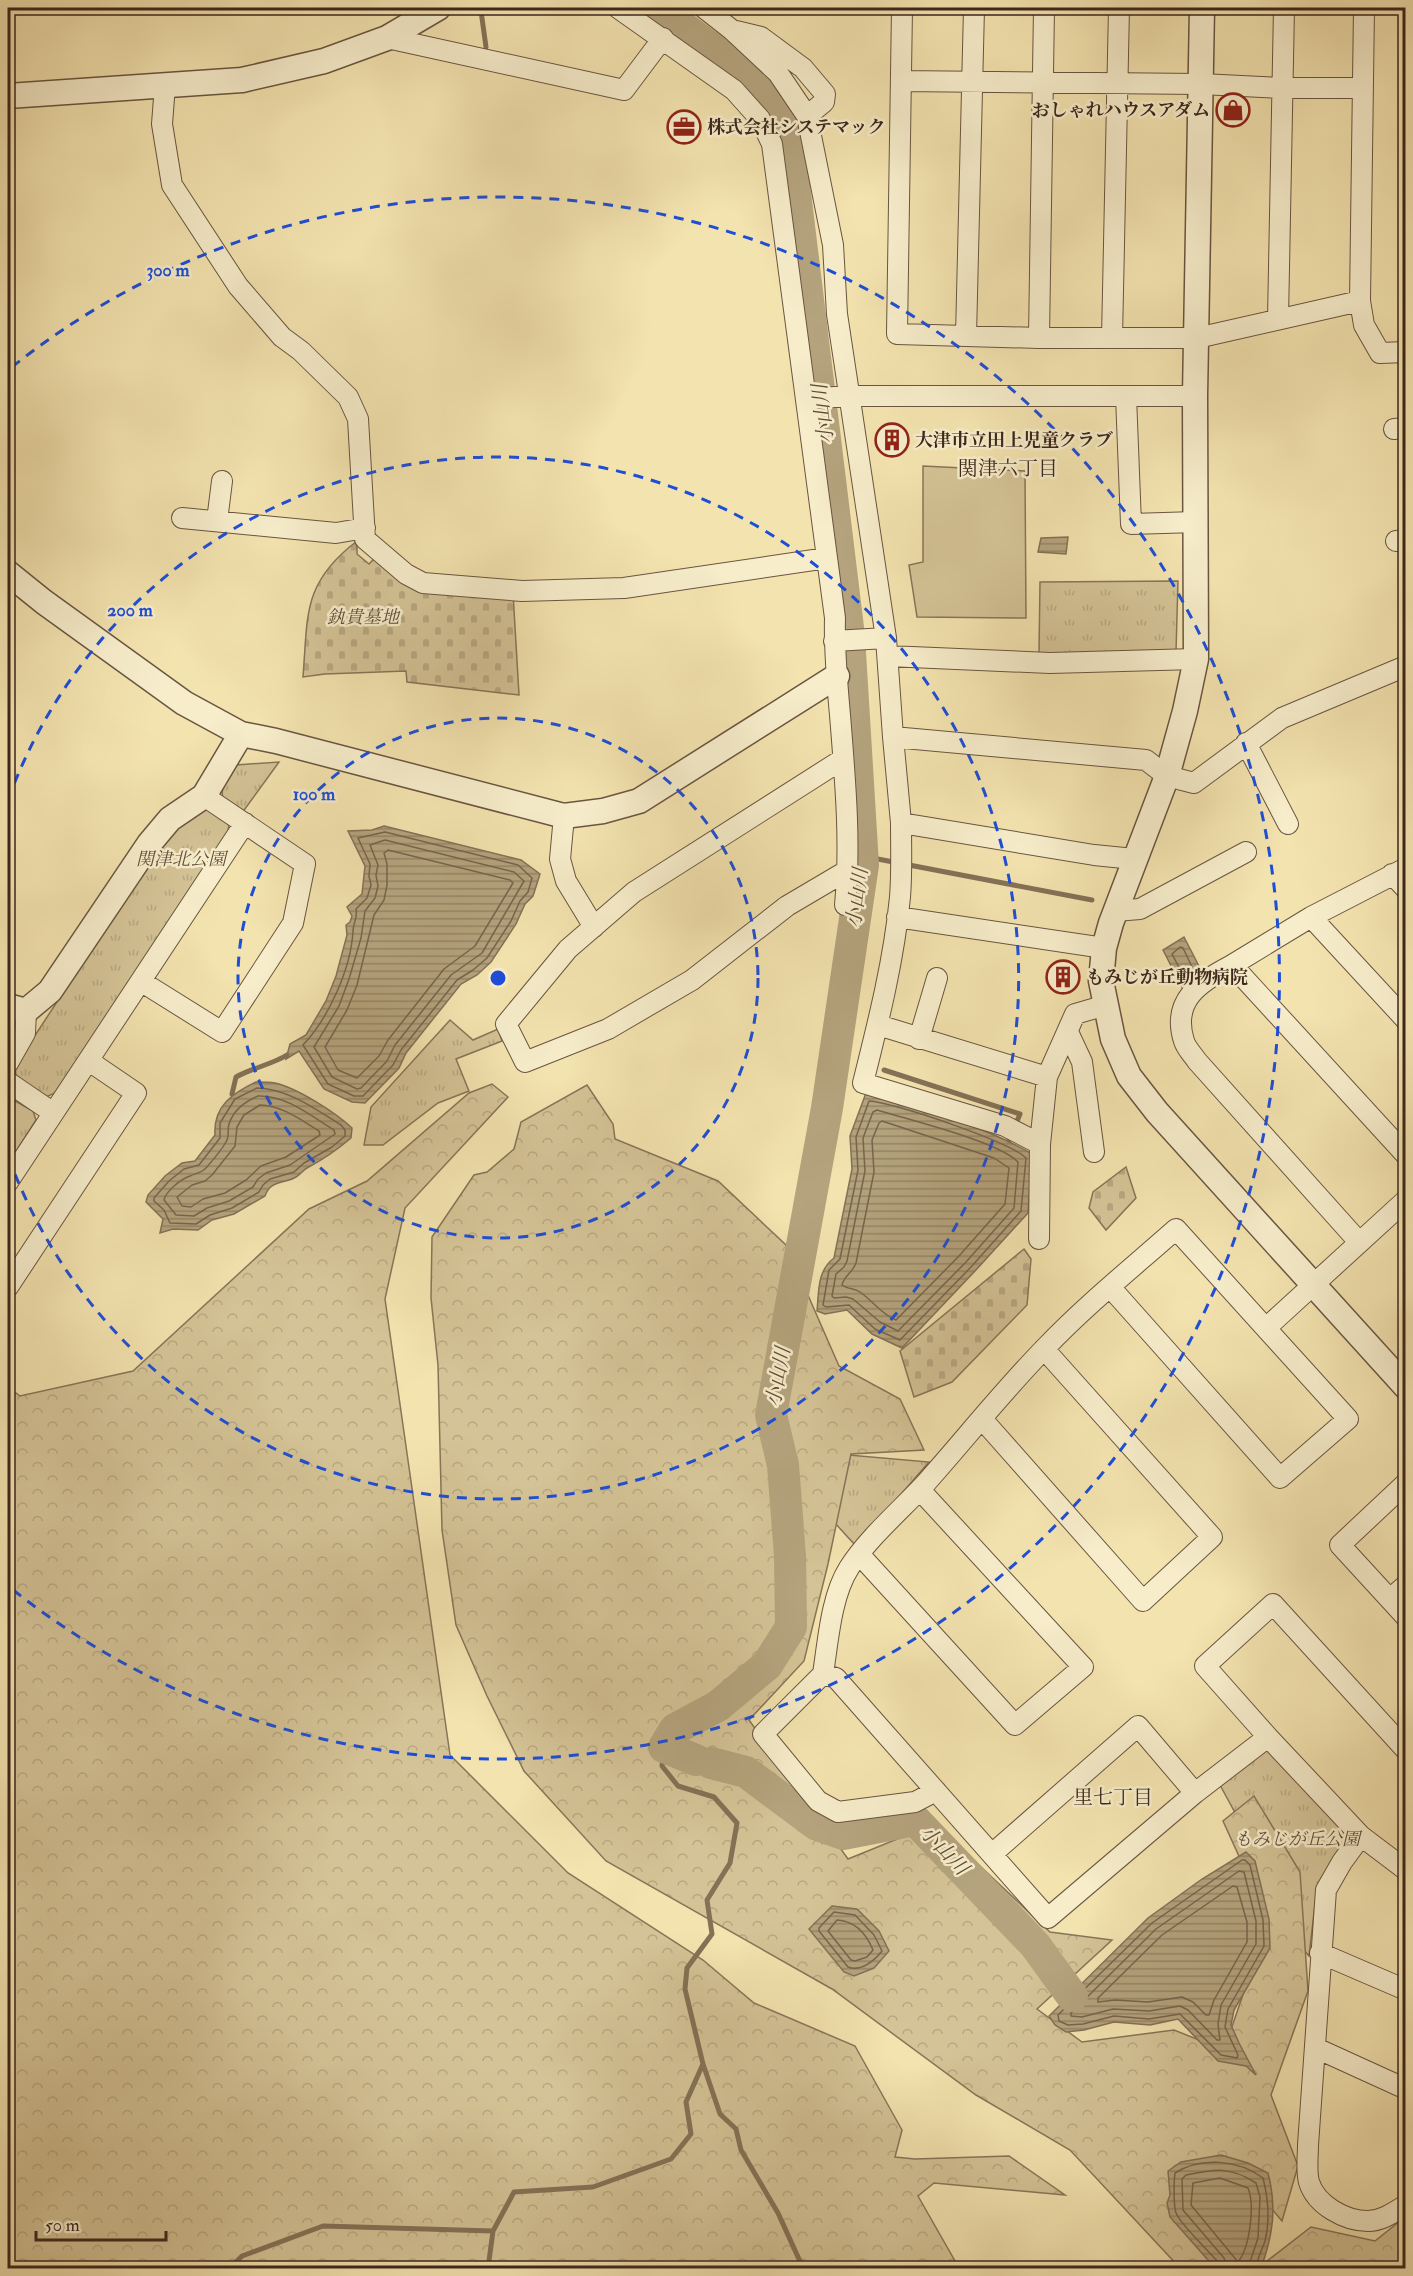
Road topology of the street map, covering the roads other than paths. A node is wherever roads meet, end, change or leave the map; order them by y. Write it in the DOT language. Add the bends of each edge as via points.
graph roads {
  1 [pos="438,8"];
  2 [pos="618,8"];
  3 [pos="704,8"];
  4 [pos="902,8"];
  5 [pos="974,8"];
  6 [pos="1044,8"];
  7 [pos="1119,8"];
  8 [pos="1202,8"];
  9 [pos="1284,8"];
  10 [pos="1364,8"];
  11 [pos="732,30"];
  12 [pos="387,38"];
  13 [pos="663,38"];
  14 [pos="902,81"];
  15 [pos="973,81"];
  16 [pos="1042,82"];
  17 [pos="1117,83"];
  18 [pos="1201,84"];
  19 [pos="165,85"];
  20 [pos="1281,88"];
  21 [pos="1362,88"];
  22 [pos="8,96"];
  23 [pos="807,116"];
  24 [pos="1360,301"];
  25 [pos="1278,319"];
  26 [pos="966,336"];
  27 [pos="1039,338"];
  28 [pos="1112,338"];
  29 [pos="1197,338"];
  30 [pos="1406,352"];
  31 [pos="850,396"];
  32 [pos="1126,396"];
  33 [pos="1195,396"];
  34 [pos="806,399"];
  35 [pos="222,481"];
  36 [pos="182,518"];
  37 [pos="217,521"];
  38 [pos="1196,522"];
  39 [pos="365,528"];
  40 [pos="827,558"];
  41 [pos="8,573"];
  42 [pos="834,641"];
  43 [pos="887,647"];
  44 [pos="1196,659"];
  45 [pos="1406,666"];
  46 [pos="837,676"];
  47 [pos="241,734"];
  48 [pos="892,737"];
  49 [pos="1246,743"];
  50 [pos="843,759"];
  51 [pos="1167,776"];
  52 [pos="204,796"];
  53 [pos="564,816"];
  54 [pos="245,823"];
  55 [pos="902,823"];
  56 [pos="1288,824"];
  57 [pos="1246,852"];
  58 [pos="1134,859"];
  59 [pos="848,870"];
  60 [pos="1399,871"];
  61 [pos="1406,889"];
  62 [pos="845,905"];
  63 [pos="1115,911"];
  64 [pos="897,917"];
  65 [pos="1311,917"];
  66 [pos="594,927"];
  67 [pos="1104,948"];
  68 [pos="1232,965"];
  69 [pos="937,978"];
  70 [pos="142,982"];
  71 [pos="1106,1005"];
  72 [pos="17,1009"];
  73 [pos="1406,1020"];
  74 [pos="878,1025"];
  75 [pos="1068,1032"];
  76 [pos="919,1039"];
  77 [pos="89,1061"];
  78 [pos="8,1063"];
  79 [pos="1047,1077"];
  80 [pos="8,1082"];
  81 [pos="52,1112"];
  82 [pos="1040,1144"];
  83 [pos="1094,1152"];
  84 [pos="1406,1155"];
  85 [pos="8,1182"];
  86 [pos="1406,1200"];
  87 [pos="1039,1239"];
  88 [pos="1359,1242"];
  89 [pos="1312,1285"];
  90 [pos="8,1287"];
  91 [pos="1110,1287"];
  92 [pos="1266,1328"];
  93 [pos="1044,1349"];
  94 [pos="1406,1387"];
  95 [pos="982,1419"];
  96 [pos="1406,1483"];
  97 [pos="920,1490"];
  98 [pos="859,1554"];
  99 [pos="1406,1585"];
  100 [pos="1390,1599"];
  101 [pos="1406,1617"];
  102 [pos="824,1674"];
  103 [pos="1268,1737"];
  104 [pos="1406,1750"];
  105 [pos="936,1791"];
  106 [pos="1195,1793"];
  107 [pos="1361,1836"];
  108 [pos="993,1854"];
  109 [pos="1406,1870"];
  110 [pos="1320,1953"];
  111 [pos="1406,1990"];
  112 [pos="1316,2048"];
  113 [pos="1406,2089"];
  114 [pos="1406,2205"];
  1 -- 12 [label="street"];
  2 -- 13 [label="street"];
  3 -- 11 [label="street"];
  4 -- 14 [label="street"];
  5 -- 15 [label="street"];
  6 -- 16 [label="street"];
  7 -- 17 [label="street"];
  8 -- 18 [label="street"];
  9 -- 20 [label="street"];
  10 -- 21 [label="street"];
  11 -- 23 [label="street" via="778,73"];
  11 -- 23 [label="street" via="761,37 803,68 825,94 824,102"];
  12 -- 13 [label="street" via="624,90"];
  12 -- 19 [label="street" via="324,61 242,80"];
  13 -- 34 [label="street" via="734,90 760,118 772,144"];
  14 -- 15 [label="street"];
  14 -- 26 [label="street" via="897,334"];
  15 -- 16 [label="street"];
  15 -- 26 [label="street"];
  16 -- 17 [label="street"];
  16 -- 27 [label="street"];
  17 -- 18 [label="street"];
  17 -- 28 [label="street"];
  18 -- 20 [label="street"];
  18 -- 29 [label="street"];
  19 -- 22 [label="street"];
  19 -- 39 [label="street" via="162,124 172,185 238,286 282,336 348,398 358,419"];
  20 -- 21 [label="street"];
  20 -- 25 [label="street"];
  21 -- 24 [label="street"];
  23 -- 31 [label="street" via="833,245 837,314"];
  24 -- 25 [label="street"];
  24 -- 30 [label="street" via="1364,325 1380,353"];
  25 -- 29 [label="street"];
  26 -- 27 [label="street"];
  27 -- 28 [label="street"];
  28 -- 29 [label="street"];
  29 -- 33 [label="street"];
  31 -- 32 [label="street"];
  31 -- 34 [label="street"];
  31 -- 43 [label="street"];
  32 -- 33 [label="street"];
  32 -- 38 [label="street" via="1131,524"];
  33 -- 38 [label="street"];
  34 -- 40 [label="street"];
  35 -- 37 [label="street"];
  36 -- 37 [label="street"];
  37 -- 39 [label="street" via="336,533"];
  38 -- 44 [label="street"];
  39 -- 40 [label="street" via="365,539 375,549 423,583 522,591 624,588"];
  40 -- 42 [label="street"];
  41 -- 47 [label="street" via="184,703"];
  42 -- 43 [label="street"];
  42 -- 46 [label="street"];
  43 -- 44 [label="street" via="1050,663"];
  43 -- 48 [label="street"];
  44 -- 51 [label="street"];
  45 -- 49 [label="street" via="1282,718"];
  46 -- 50 [label="street"];
  46 -- 53 [label="street" via="639,801"];
  47 -- 52 [label="street"];
  47 -- 53 [label="street"];
  48 -- 51 [label="street" via="1146,760"];
  48 -- 55 [label="street"];
  49 -- 51 [label="street" via="1194,783"];
  49 -- 56 [label="street"];
  50 -- 59 [label="street"];
  50 -- 66 [label="street" via="634,892"];
  51 -- 58 [label="street"];
  52 -- 54 [label="street"];
  52 -- 72 [label="street" via="170,819 149,844 50,991"];
  53 -- 66 [label="street" via="560,859 566,881"];
  54 -- 70 [label="street"];
  54 -- 70 [label="street" via="305,864 293,923 222,1032"];
  55 -- 58 [label="street"];
  55 -- 64 [label="street"];
  57 -- 63 [label="street" via="1140,909"];
  58 -- 63 [label="street"];
  59 -- 62 [label="street"];
  59 -- 66 [label="street" via="787,906 692,980 608,1029 525,1062 506,1024 568,949"];
  60 -- 61 [label="street"];
  60 -- 65 [label="street"];
  63 -- 67 [label="street"];
  64 -- 67 [label="street"];
  64 -- 74 [label="street"];
  65 -- 68 [label="street"];
  65 -- 73 [label="street"];
  67 -- 71 [label="street" via="1101,981"];
  68 -- 84 [label="street"];
  68 -- 88 [label="street" via="1205,979 1184,1000 1184,1042"];
  69 -- 76 [label="street"];
  70 -- 77 [label="street"];
  71 -- 75 [label="street" via="1075,1014"];
  71 -- 89 [label="street" via="1113,1038 1129,1076"];
  72 -- 78 [label="street" via="26,1033"];
  74 -- 76 [label="street"];
  74 -- 82 [label="street" via="863,1083 1005,1126"];
  75 -- 79 [label="street"];
  75 -- 83 [label="street" via="1082,1062"];
  76 -- 79 [label="street"];
  77 -- 81 [label="street"];
  77 -- 90 [label="street" via="136,1093"];
  79 -- 82 [label="street"];
  80 -- 81 [label="street"];
  81 -- 85 [label="street"];
  82 -- 87 [label="street"];
  86 -- 88 [label="street"];
  88 -- 89 [label="street"];
  89 -- 92 [label="street"];
  89 -- 94 [label="street"];
  91 -- 92 [label="street" via="1176,1229"];
  91 -- 92 [label="street" via="1280,1478 1348,1419"];
  91 -- 93 [label="street"];
  93 -- 95 [label="street"];
  93 -- 95 [label="street" via="1212,1537 1143,1601"];
  95 -- 97 [label="street"];
  96 -- 100 [label="street" via="1340,1545"];
  97 -- 98 [label="street"];
  97 -- 98 [label="street" via="1083,1666 1015,1725"];
  98 -- 102 [label="street" via="841,1585"];
  99 -- 100 [label="street"];
  100 -- 101 [label="street"];
  102 -- 105 [label="street" via="836,1678"];
  102 -- 105 [label="street" via="763,1734 818,1801 838,1812 915,1802"];
  103 -- 104 [label="street" via="1205,1665 1273,1604"];
  103 -- 106 [label="street"];
  103 -- 107 [label="street"];
  105 -- 108 [label="street"];
  106 -- 108 [label="street" via="1048,1918"];
  106 -- 108 [label="street" via="1138,1726"];
  107 -- 109 [label="street"];
  107 -- 110 [label="street" via="1326,1890"];
  110 -- 111 [label="street"];
  110 -- 112 [label="street"];
  112 -- 113 [label="street"];
  112 -- 114 [label="street" via="1309,2182 1334,2212 1351,2218 1368,2221 1386,2217"];
}
